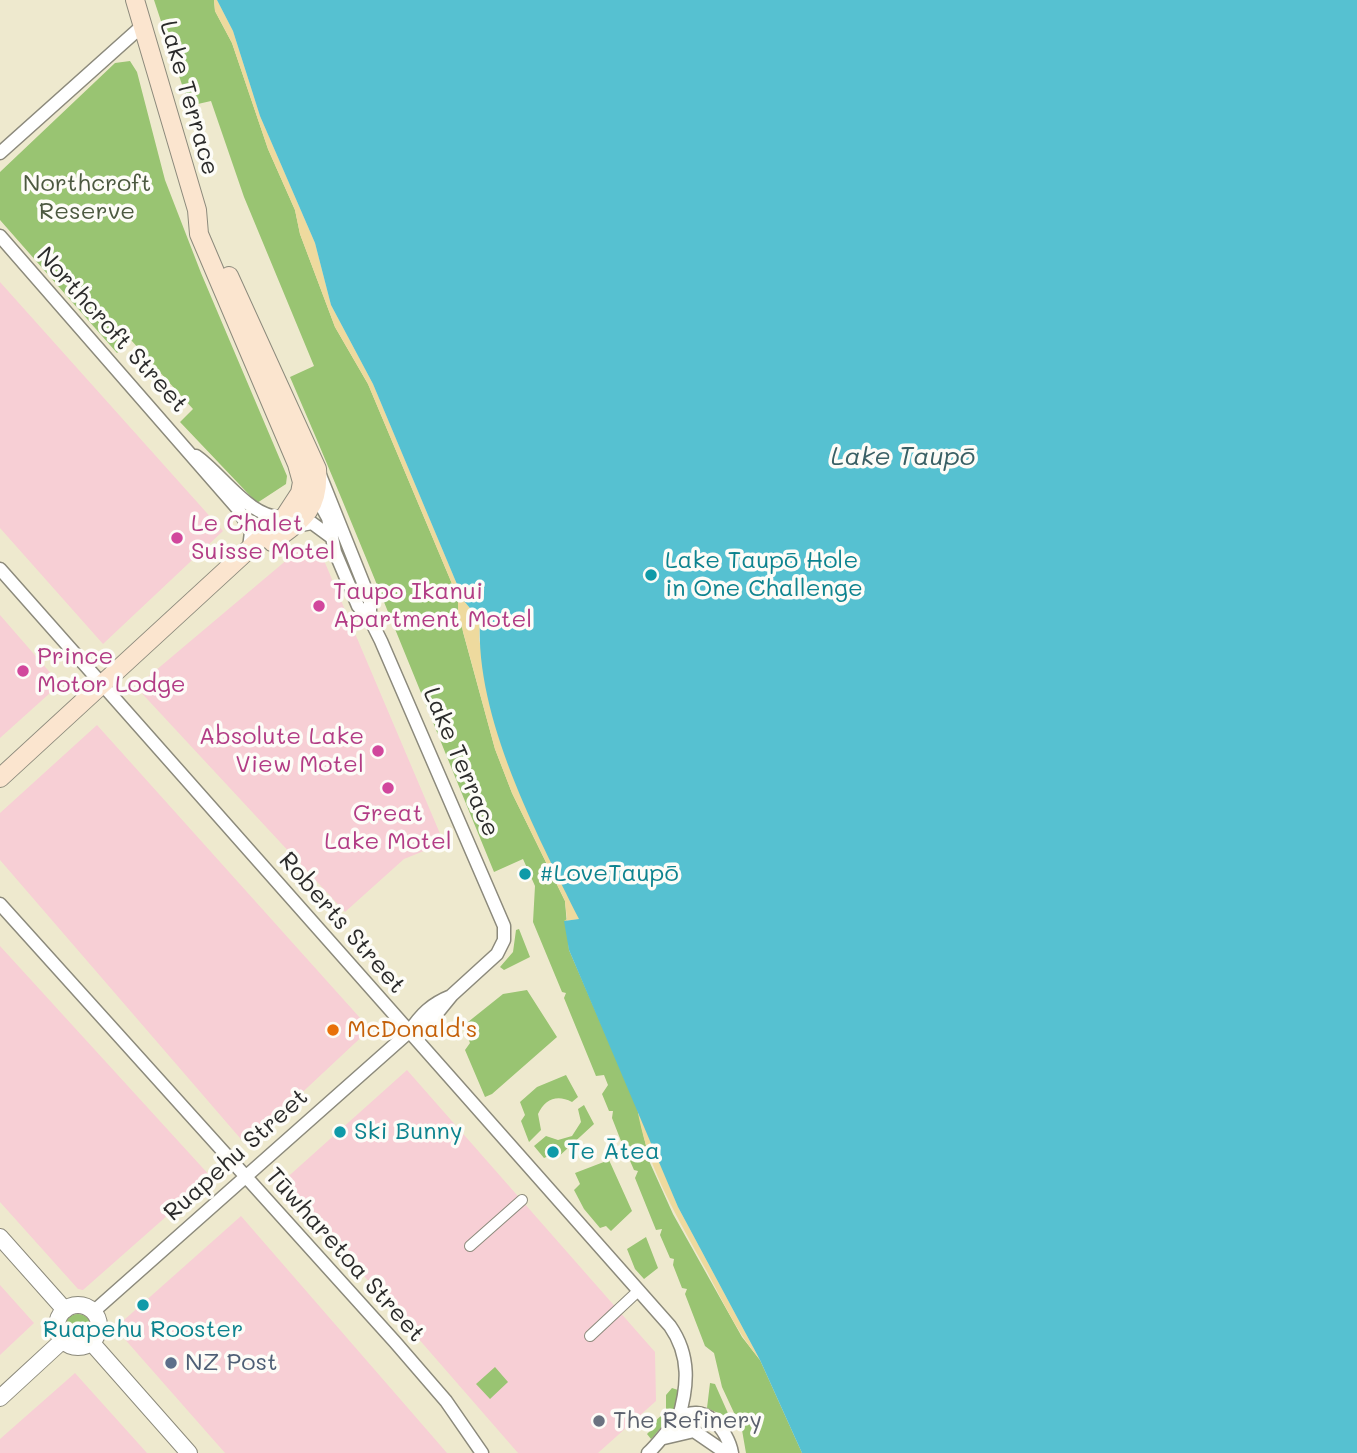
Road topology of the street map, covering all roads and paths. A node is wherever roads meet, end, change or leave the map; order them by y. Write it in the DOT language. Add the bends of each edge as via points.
graph roads {
  1 [pos="135,0"];
  2 [pos="142,26"];
  3 [pos="0,153"];
  4 [pos="197,210"];
  5 [pos="0,236"];
  6 [pos="257,371"];
  7 [pos="193,453"];
  8 [pos="317,469"];
  9 [pos="316,498"];
  10 [pos="288,522"];
  11 [pos="331,537"];
  12 [pos="249,548"];
  13 [pos="0,569"];
  14 [pos="228,572"];
  15 [pos="370,619"];
  16 [pos="103,686"];
  17 [pos="0,778"];
  18 [pos="0,904"];
  19 [pos="504,926"];
  20 [pos="410,1032"];
  21 [pos="246,1177"];
  22 [pos="522,1200"];
  23 [pos="0,1237"];
  24 [pos="471,1246"];
  25 [pos="636,1293"];
  26 [pos="65,1310"];
  27 [pos="93,1312"];
  28 [pos="590,1335"];
  29 [pos="63,1340"];
  30 [pos="91,1342"];
  31 [pos="0,1398"];
  32 [pos="678,1420"];
  33 [pos="664,1438"];
  34 [pos="189,1453"];
  35 [pos="482,1453"];
  36 [pos="648,1453"];
  37 [pos="729,1453"];
  1 -- 2 [label="main road, Lake Terrace"];
  2 -- 3 [label="street"];
  2 -- 4 [label="main road, Lake Terrace"];
  4 -- 6 [label="main road, Lake Terrace" via="199,234"];
  4 -- 8 [label="main road, Lake Terrace" via="212,234"];
  5 -- 7 [label="street, Northcroft Street"];
  6 -- 9 [label="street, Lake Terrace" via="284,415"];
  6 -- 10 [label="main road, Lake Terrace" via="302,482"];
  7 -- 10 [label="street, Northcroft Street" via="256,512"];
  7 -- 12 [label="street, Northcroft Street" via="205,474 248,521"];
  8 -- 9 [label="main road, Lake Terrace"];
  8 -- 15 [label="street, Lake Terrace" via="370,600"];
  9 -- 10 [label="main road" via="306,516"];
  9 -- 11 [label="street, Lake Terrace" via="328,518"];
  10 -- 11 [label="street" via="312,523"];
  10 -- 12 [label="main road"];
  10 -- 14 [label="main road"];
  11 -- 15 [label="street, Lake Terrace" via="358,606"];
  12 -- 14 [label="main road"];
  13 -- 16 [label="street, Roberts Street"];
  14 -- 16 [label="main road"];
  15 -- 19 [label="street, Lake Terrace"];
  16 -- 17 [label="main road"];
  16 -- 20 [label="street, Roberts Street"];
  18 -- 21 [label="street, Tūwharetoa Street"];
  19 -- 20 [label="street, Ruapehu Street" via="501,948 452,995 421,1014"];
  20 -- 21 [label="street, Ruapehu Street"];
  20 -- 32 [label="street, Roberts Street" via="677,1336 687,1378"];
  21 -- 27 [label="street, Ruapehu Street"];
  21 -- 35 [label="street, Tūwharetoa Street" via="446,1401"];
  22 -- 24 [label="street"];
  23 -- 26 [label="street"];
  25 -- 28 [label="street"];
  26 -- 27 [label="street" via="76,1306"];
  26 -- 29 [label="street" via="58,1322"];
  27 -- 30 [label="street" via="99,1324"];
  29 -- 30 [label="street" via="80,1347"];
  29 -- 31 [label="street"];
  30 -- 34 [label="street"];
  32 -- 33 [label="street"];
  32 -- 37 [label="street" via="697,1414 714,1420 726,1434"];
  33 -- 36 [label="street"];
  33 -- 37 [label="street" via="694,1431"];
}
